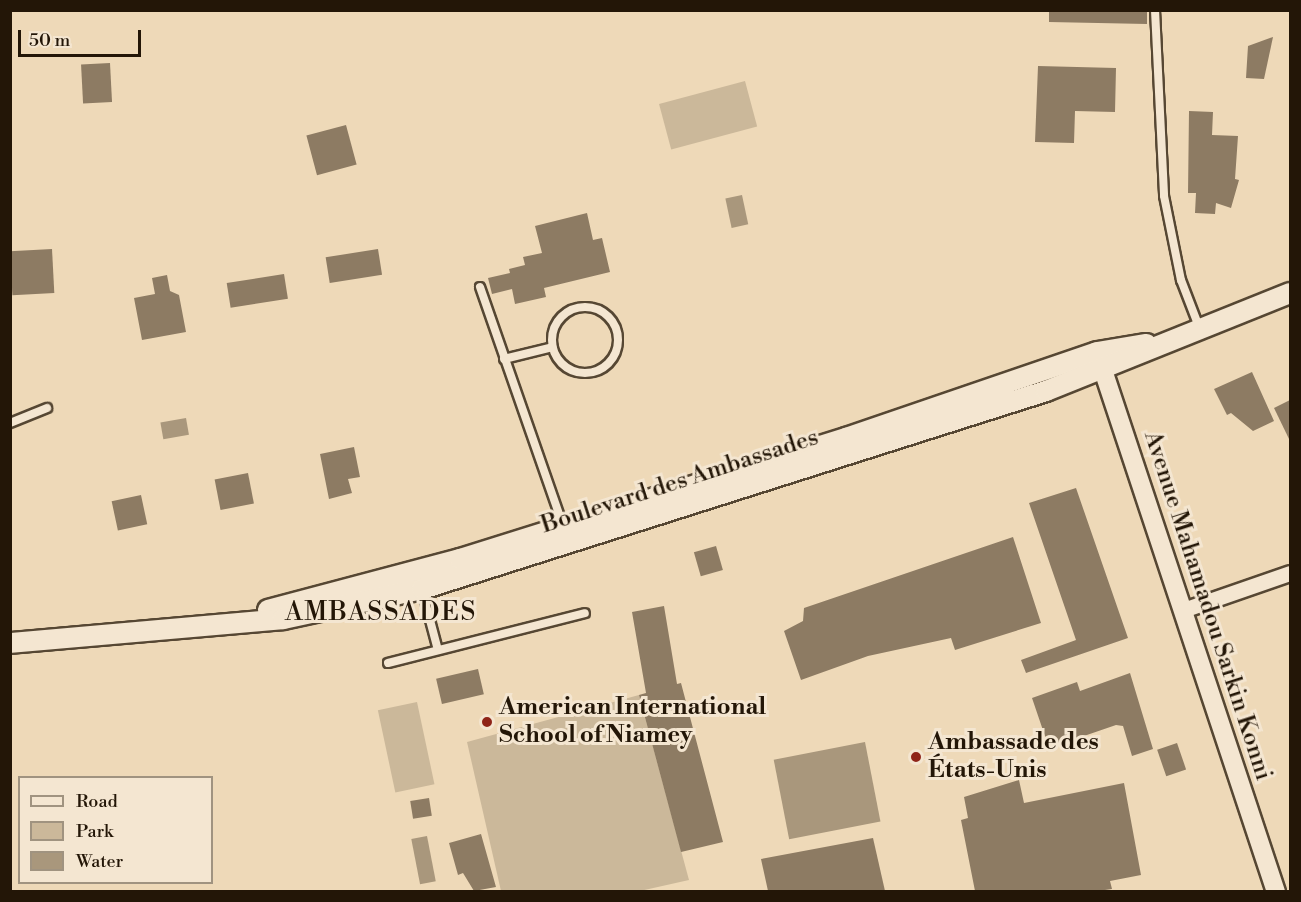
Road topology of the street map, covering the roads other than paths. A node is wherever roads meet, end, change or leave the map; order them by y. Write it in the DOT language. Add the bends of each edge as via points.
graph roads {
  1 [pos="1155,10"];
  2 [pos="480,287"];
  3 [pos="1290,293"];
  4 [pos="1199,327"];
  5 [pos="1163,343"];
  6 [pos="552,347"];
  7 [pos="504,359"];
  8 [pos="1103,370"];
  9 [pos="47,408"];
  10 [pos="10,423"];
  11 [pos="563,525"];
  12 [pos="570,544"];
  13 [pos="1290,573"];
  14 [pos="422,589"];
  15 [pos="1183,610"];
  16 [pos="585,614"];
  17 [pos="202,628"];
  18 [pos="10,643"];
  19 [pos="438,650"];
  20 [pos="388,663"];
  21 [pos="1276,891"];
  1 -- 4 [label="lane" via="1164,196 1181,280"];
  2 -- 7 [label="lane"];
  3 -- 4 [label="main road, Boulevard des Ambassades"];
  4 -- 5 [label="main road, Boulevard des Ambassades"];
  5 -- 8 [label="main road, Boulevard des Ambassades"];
  5 -- 11 [label="main road, Boulevard des Ambassades" via="1097,352 846,438"];
  6 -- 6 [label="lane" via="561,364 573,371 601,370 616,354 616,325 594,308 574,308 556,323"];
  6 -- 7 [label="lane"];
  7 -- 11 [label="lane"];
  8 -- 12 [label="main road, Boulevard des Ambassades"];
  8 -- 15 [label="street, Avenue Mahamadou Sarkin Konni"];
  9 -- 10 [label="lane"];
  11 -- 12 [label="lane"];
  11 -- 17 [label="main road, Boulevard des Ambassades" via="460,559"];
  12 -- 14 [label="main road, Boulevard des Ambassades"];
  13 -- 15 [label="street"];
  14 -- 17 [label="main road, Boulevard des Ambassades" via="283,619"];
  14 -- 19 [label="lane"];
  15 -- 21 [label="street, Avenue Mahamadou Sarkin Konni"];
  16 -- 19 [label="lane"];
  17 -- 18 [label="main road, Boulevard des Ambassades"];
  19 -- 20 [label="lane"];
}
